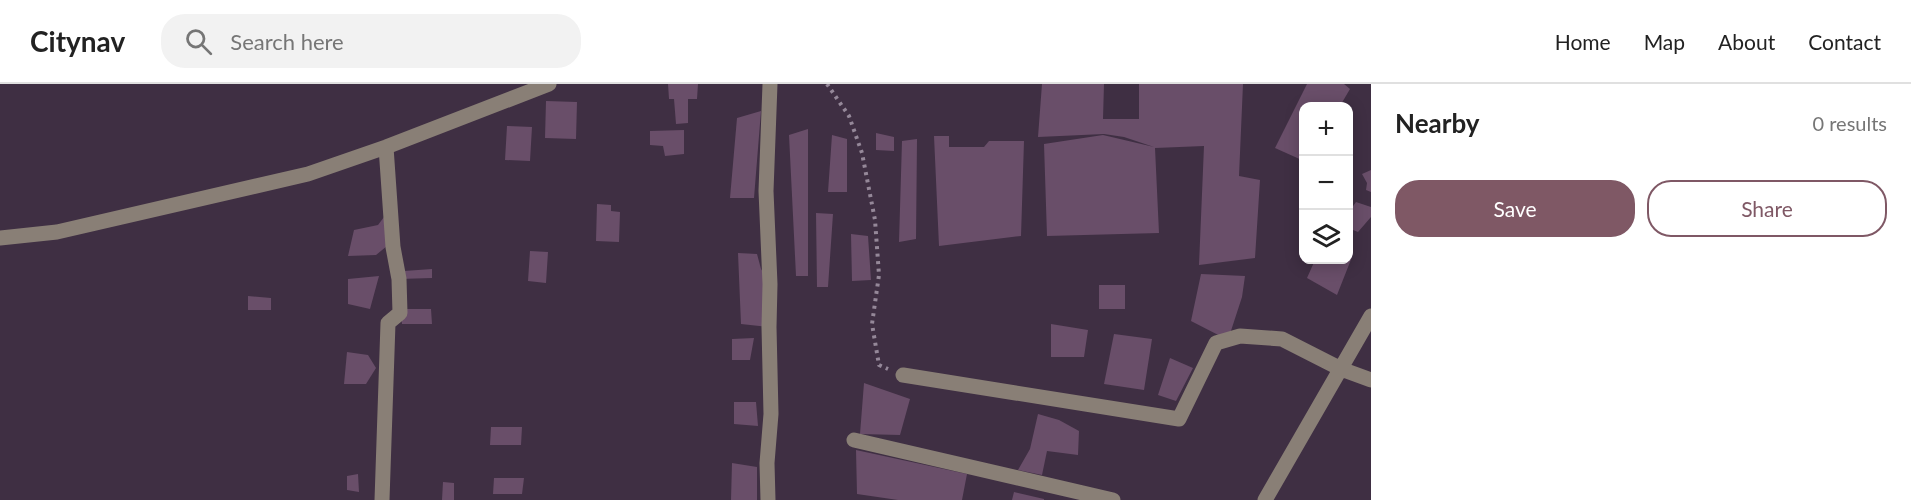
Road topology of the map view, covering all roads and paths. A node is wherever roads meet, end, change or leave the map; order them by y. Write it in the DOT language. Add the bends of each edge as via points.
graph roads {
  1 [pos="549,84"];
  2 [pos="770,84"];
  3 [pos="827,84"];
  4 [pos="386,147"];
  5 [pos="0,238"];
  6 [pos="1371,316"];
  7 [pos="1341,369"];
  8 [pos="903,375"];
  9 [pos="1371,380"];
  10 [pos="854,440"];
  11 [pos="382,500"];
  12 [pos="768,500"];
  13 [pos="1113,500"];
  14 [pos="1265,500"];
  1 -- 4 [label="street"];
  2 -- 12 [label="street" via="766,191 771,414"];
  3 -- 8 [label="path" via="849,116 862,153 873,209 879,275 872,324 879,365"];
  4 -- 5 [label="street" via="297,177 57,232"];
  4 -- 11 [label="street" via="400,314 388,323"];
  6 -- 7 [label="street"];
  7 -- 8 [label="street" via="1282,339 1240,336 1216,343 1179,419"];
  7 -- 9 [label="street"];
  7 -- 14 [label="street"];
  10 -- 13 [label="street"];
}
